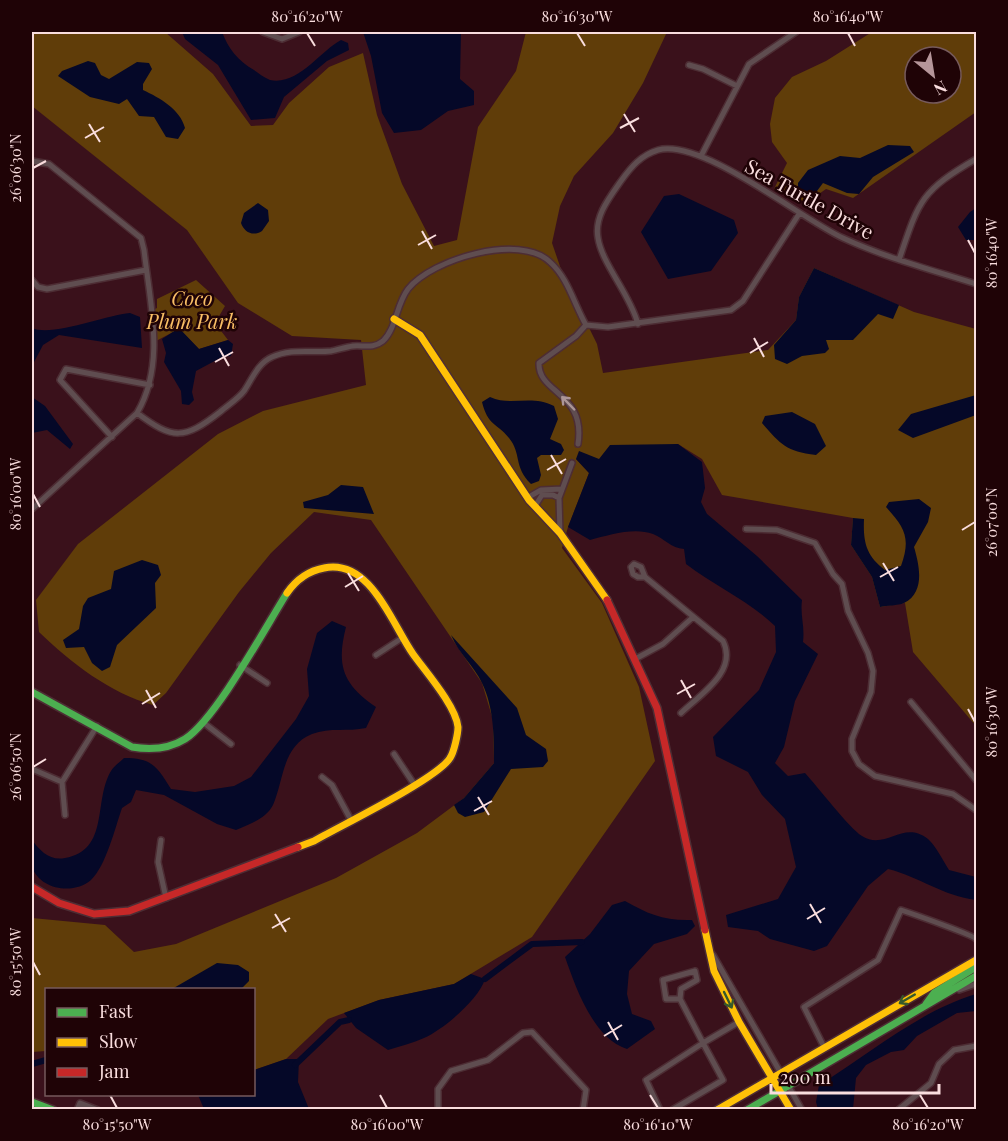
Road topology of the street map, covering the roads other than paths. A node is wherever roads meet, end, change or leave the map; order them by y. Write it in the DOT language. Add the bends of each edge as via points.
graph roads {
  1 [pos="263,32"];
  2 [pos="299,32"];
  3 [pos="796,32"];
  4 [pos="787,34"];
  5 [pos="689,65"];
  6 [pos="737,87"];
  7 [pos="700,156"];
  8 [pos="976,159"];
  9 [pos="32,161"];
  10 [pos="799,214"];
  11 [pos="899,260"];
  12 [pos="146,270"];
  13 [pos="32,280"];
  14 [pos="976,284"];
  15 [pos="394,319"];
  16 [pos="638,324"];
  17 [pos="585,325"];
  18 [pos="150,386"];
  19 [pos="137,413"];
  20 [pos="112,437"];
  21 [pos="578,444"];
  22 [pos="572,463"];
  23 [pos="562,489"];
  24 [pos="527,498"];
  25 [pos="559,498"];
  26 [pos="535,506"];
  27 [pos="32,509"];
  28 [pos="746,529"];
  29 [pos="560,533"];
  30 [pos="645,577"];
  31 [pos="692,618"];
  32 [pos="402,638"];
  33 [pos="376,656"];
  34 [pos="637,658"];
  35 [pos="240,665"];
  36 [pos="267,683"];
  37 [pos="32,692"];
  38 [pos="911,702"];
  39 [pos="681,713"];
  40 [pos="204,723"];
  41 [pos="97,726"];
  42 [pos="231,744"];
  43 [pos="394,754"];
  44 [pos="32,769"];
  45 [pos="322,777"];
  46 [pos="976,780"];
  47 [pos="62,782"];
  48 [pos="414,784"];
  49 [pos="976,810"];
  50 [pos="65,815"];
  51 [pos="351,820"];
  52 [pos="160,840"];
  53 [pos="32,887"];
  54 [pos="166,898"];
  55 [pos="976,939"];
  56 [pos="708,946"];
  57 [pos="976,960"];
  58 [pos="976,967"];
  59 [pos="976,975"];
  60 [pos="976,984"];
  61 [pos="943,995"];
  62 [pos="680,999"];
  63 [pos="924,1006"];
  64 [pos="739,1022"];
  65 [pos="703,1043"];
  66 [pos="976,1046"];
  67 [pos="824,1047"];
  68 [pos="780,1072"];
  69 [pos="771,1079"];
  70 [pos="788,1086"];
  71 [pos="779,1091"];
  72 [pos="32,1102"];
  73 [pos="53,1110"];
  74 [pos="77,1110"];
  75 [pos="98,1110"];
  76 [pos="438,1110"];
  77 [pos="583,1110"];
  78 [pos="660,1110"];
  79 [pos="672,1110"];
  80 [pos="717,1110"];
  81 [pos="747,1110"];
  82 [pos="791,1110"];
  83 [pos="802,1110"];
  84 [pos="898,1110"];
  1 -- 2 [label="street" via="282,39"];
  3 -- 4 [label="street"];
  4 -- 6 [label="street" via="749,64"];
  5 -- 6 [label="street"];
  6 -- 7 [label="street"];
  7 -- 10 [label="street, Sea Turtle Drive"];
  7 -- 16 [label="street" via="659,149 633,164 605,203 597,238 632,304"];
  8 -- 11 [label="street" via="926,194 914,215"];
  9 -- 12 [label="street" via="49,164 141,238"];
  10 -- 11 [label="street, Sea Turtle Drive" via="842,238"];
  10 -- 16 [label="street" via="743,301 731,310"];
  11 -- 14 [label="street, Sea Turtle Drive"];
  12 -- 13 [label="street" via="47,289"];
  12 -- 18 [label="street" via="153,335"];
  15 -- 17 [label="street" via="410,286 436,268 486,252 511,249 534,253 549,261 566,282"];
  15 -- 19 [label="street" via="383,340 372,347 272,357 260,365 241,394 200,427 180,434 161,431"];
  15 -- 24 [label="street" via="420,335"];
  16 -- 17 [label="street"];
  21 -- 17 [label="street, one-way" via="578,418 572,404 555,392 539,370 539,363"];
  18 -- 19 [label="street"];
  18 -- 20 [label="street" via="66,369 60,381"];
  19 -- 20 [label="street"];
  20 -- 27 [label="street"];
  22 -- 23 [label="street"];
  23 -- 24 [label="street" via="541,490"];
  23 -- 25 [label="street"];
  24 -- 26 [label="street"];
  25 -- 26 [label="street" via="542,495"];
  25 -- 29 [label="street"];
  26 -- 29 [label="street"];
  28 -- 49 [label="street" via="777,530 815,543 842,584 848,610 873,671 871,692 852,739 852,751 859,764 875,776 953,794"];
  29 -- 34 [label="street" via="603,591"];
  30 -- 31 [label="street"];
  31 -- 34 [label="street" via="663,644"];
  31 -- 39 [label="street" via="723,641 727,662 723,672"];
  32 -- 33 [label="street"];
  32 -- 35 [label="street" via="376,593 363,580 347,568 328,567 314,570 290,589"];
  32 -- 48 [label="street" via="453,712 458,728 450,758"];
  34 -- 56 [label="street" via="657,708"];
  35 -- 36 [label="street"];
  35 -- 40 [label="street"];
  37 -- 41 [label="street"];
  38 -- 46 [label="street"];
  40 -- 41 [label="street" via="183,740 150,750 132,747"];
  40 -- 42 [label="street"];
  41 -- 47 [label="street"];
  43 -- 48 [label="street"];
  44 -- 47 [label="street"];
  45 -- 51 [label="street" via="332,785"];
  47 -- 50 [label="street"];
  48 -- 51 [label="street"];
  51 -- 54 [label="street" via="314,841"];
  52 -- 54 [label="street" via="158,862"];
  53 -- 54 [label="street" via="59,903 94,914 129,912"];
  55 -- 67 [label="street" via="902,910 878,960 804,1007"];
  56 -- 64 [label="street, one-way" via="714,971"];
  56 -- 68 [label="street"];
  57 -- 67 [label="street, one-way"];
  58 -- 63 [label="street" via="934,993"];
  59 -- 61 [label="street"];
  60 -- 61 [label="street"];
  61 -- 63 [label="street"];
  62 -- 62 [label="street" via="666,999 663,980 694,971 697,980 681,989"];
  62 -- 65 [label="street"];
  63 -- 70 [label="street"];
  64 -- 65 [label="street"];
  64 -- 69 [label="street"];
  65 -- 78 [label="street" via="646,1080"];
  65 -- 79 [label="street" via="723,1080"];
  66 -- 84 [label="street" via="954,1050 939,1064 931,1083"];
  67 -- 68 [label="street"];
  68 -- 69 [label="street"];
  68 -- 70 [label="street"];
  69 -- 71 [label="street"];
  69 -- 80 [label="street"];
  70 -- 71 [label="street"];
  70 -- 83 [label="street"];
  71 -- 81 [label="street"];
  71 -- 82 [label="street"];
  72 -- 73 [label="street"];
  74 -- 75 [label="street" via="80,1103"];
  76 -- 77 [label="street" via="438,1089 451,1071 488,1060 523,1033 532,1032 586,1090"];
}
